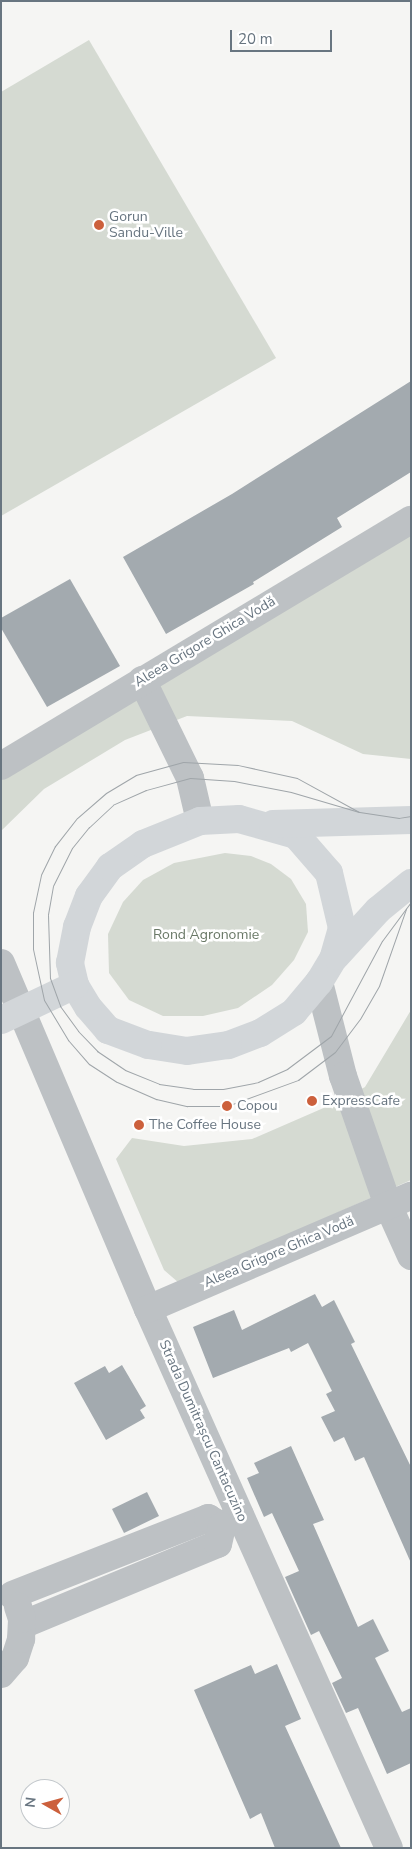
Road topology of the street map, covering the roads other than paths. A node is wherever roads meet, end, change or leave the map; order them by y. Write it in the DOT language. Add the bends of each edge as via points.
graph roads {
  1 [pos="411,520"];
  2 [pos="142,680"];
  3 [pos="1,766"];
  4 [pos="411,820"];
  5 [pos="200,821"];
  6 [pos="264,824"];
  7 [pos="411,883"];
  8 [pos="333,958"];
  9 [pos="1,964"];
  10 [pos="319,982"];
  11 [pos="75,985"];
  12 [pos="12,1016"];
  13 [pos="399,1200"];
  14 [pos="411,1256"];
  15 [pos="148,1308"];
  16 [pos="231,1521"];
  17 [pos="7,1588"];
  18 [pos="22,1625"];
  19 [pos="1,1674"];
  20 [pos="389,1848"];
  1 -- 2 [label="street, Aleea Grigore Ghica Vodă"];
  2 -- 3 [label="street, Aleea Grigore Ghica Vodă"];
  2 -- 5 [label="street" via="186,770"];
  4 -- 6 [label="main road"];
  5 -- 6 [label="main road" via="238,819"];
  5 -- 11 [label="main road" via="143,844 110,867 89,896 77,927 70,962"];
  6 -- 8 [label="main road" via="296,835 329,874 342,928"];
  7 -- 8 [label="main road" via="378,910"];
  8 -- 10 [label="main road"];
  9 -- 12 [label="street, Strada Dumitrașcu Cantacuzino"];
  10 -- 11 [label="main road" via="294,1012 260,1033 228,1045 187,1051 148,1045 108,1030 88,1007"];
  10 -- 13 [label="street" via="335,1052"];
  11 -- 12 [label="main road"];
  12 -- 15 [label="street, Strada Dumitrașcu Cantacuzino"];
  13 -- 14 [label="street"];
  13 -- 15 [label="street, Aleea Grigore Ghica Vodă"];
  15 -- 16 [label="street, Strada Dumitrașcu Cantacuzino"];
  16 -- 17 [label="street" via="208,1518"];
  16 -- 18 [label="street" via="218,1544"];
  16 -- 20 [label="street, Strada Dumitrașcu Cantacuzino"];
  17 -- 18 [label="street"];
  18 -- 19 [label="street" via="14,1658"];
}
